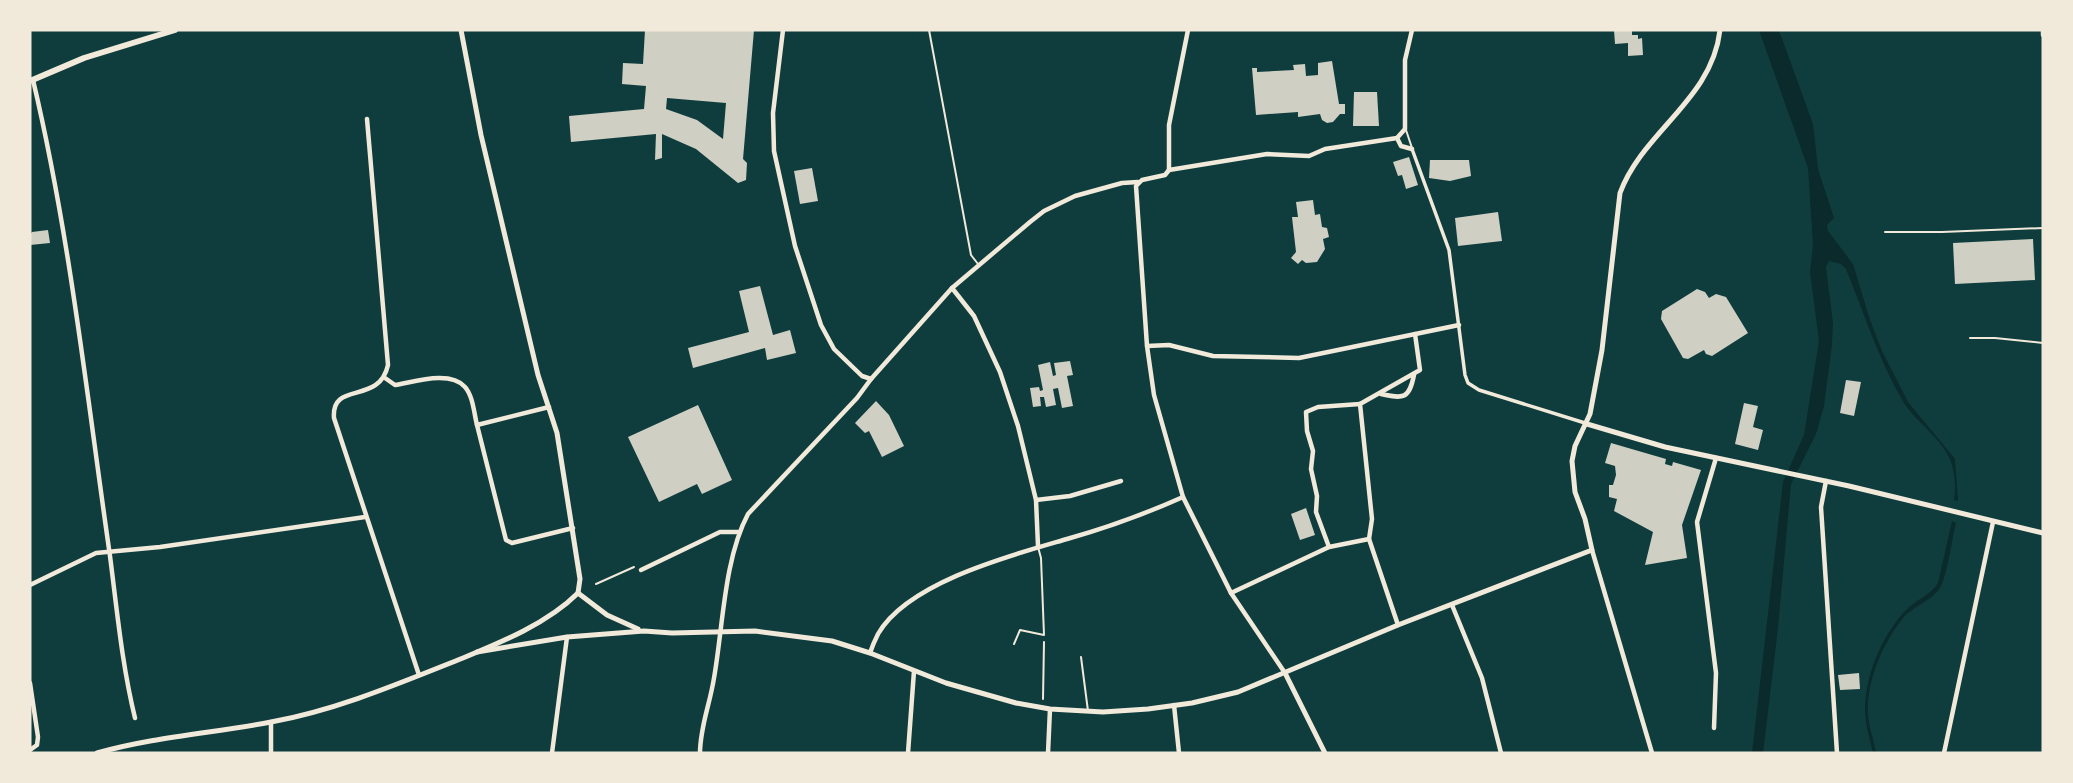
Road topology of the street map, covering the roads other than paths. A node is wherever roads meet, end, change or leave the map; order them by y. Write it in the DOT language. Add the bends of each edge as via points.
graph roads {
  1 [pos="175,30"];
  2 [pos="461,30"];
  3 [pos="783,30"];
  4 [pos="929,30"];
  5 [pos="1188,30"];
  6 [pos="1412,30"];
  7 [pos="1720,30"];
  8 [pos="32,81"];
  9 [pos="367,120"];
  10 [pos="1405,130"];
  11 [pos="1397,138"];
  12 [pos="1412,149"];
  13 [pos="1169,170"];
  14 [pos="1138,182"];
  15 [pos="2043,228"];
  16 [pos="1885,232"];
  17 [pos="979,265"];
  18 [pos="952,288"];
  19 [pos="1459,326"];
  20 [pos="1415,334"];
  21 [pos="1970,338"];
  22 [pos="2043,343"];
  23 [pos="1147,346"];
  24 [pos="1414,375"];
  25 [pos="385,378"];
  26 [pos="871,379"];
  27 [pos="1380,393"];
  28 [pos="1360,404"];
  29 [pos="550,407"];
  30 [pos="1587,424"];
  31 [pos="477,425"];
  32 [pos="1716,458"];
  33 [pos="1121,481"];
  34 [pos="1826,481"];
  35 [pos="1183,497"];
  36 [pos="1036,500"];
  37 [pos="365,517"];
  38 [pos="1993,522"];
  39 [pos="573,528"];
  40 [pos="739,532"];
  41 [pos="2043,533"];
  42 [pos="1369,539"];
  43 [pos="1038,546"];
  44 [pos="1329,547"];
  45 [pos="1592,550"];
  46 [pos="109,552"];
  47 [pos="641,570"];
  48 [pos="30,585"];
  49 [pos="578,593"];
  50 [pos="1231,593"];
  51 [pos="1452,605"];
  52 [pos="1398,625"];
  53 [pos="645,631"];
  54 [pos="722,632"];
  55 [pos="567,637"];
  56 [pos="1014,644"];
  57 [pos="477,653"];
  58 [pos="870,653"];
  59 [pos="1081,657"];
  60 [pos="914,671"];
  61 [pos="1285,673"];
  62 [pos="419,676"];
  63 [pos="30,683"];
  64 [pos="1174,705"];
  65 [pos="1050,709"];
  66 [pos="1088,712"];
  67 [pos="135,718"];
  68 [pos="271,722"];
  69 [pos="1714,728"];
  70 [pos="30,750"];
  71 [pos="97,753"];
  72 [pos="271,753"];
  73 [pos="552,753"];
  74 [pos="700,753"];
  75 [pos="908,753"];
  76 [pos="1048,753"];
  77 [pos="1180,753"];
  78 [pos="1325,753"];
  79 [pos="1501,753"];
  80 [pos="1652,753"];
  81 [pos="1837,753"];
  82 [pos="1944,753"];
  1 -- 8 [label="main road" via="84,58"];
  2 -- 29 [label="street" via="481,135 538,374"];
  3 -- 26 [label="street" via="773,113 774,152 795,246 821,325 834,349"];
  4 -- 17 [label="lane" via="971,255"];
  5 -- 13 [label="street" via="1169,125"];
  6 -- 10 [label="street" via="1405,60"];
  7 -- 30 [label="street" via="1703,80 1635,163 1620,193 1604,333"];
  8 -- 46 [label="street" via="73,289"];
  9 -- 25 [label="street" via="388,365"];
  10 -- 11 [label="street"];
  10 -- 12 [label="lane"];
  11 -- 12 [label="street" via="1401,146"];
  11 -- 13 [label="street" via="1325,149 1309,156 1267,154"];
  12 -- 19 [label="street" via="1449,250"];
  13 -- 14 [label="street"];
  14 -- 17 [label="street" via="1075,196 1045,211"];
  14 -- 23 [label="street"];
  15 -- 16 [label="lane"];
  17 -- 18 [label="street"];
  18 -- 26 [label="street"];
  18 -- 36 [label="street" via="974,316 1000,372"];
  19 -- 20 [label="street"];
  19 -- 30 [label="street" via="1468,383"];
  20 -- 23 [label="street" via="1299,358 1213,356 1169,345"];
  20 -- 24 [label="street" via="1420,370"];
  21 -- 22 [label="lane"];
  23 -- 35 [label="street" via="1154,395"];
  24 -- 27 [label="street"];
  24 -- 27 [label="street" via="1405,396"];
  25 -- 31 [label="street" via="395,385 444,378 457,381 466,388"];
  25 -- 37 [label="street" via="378,385 338,399 333,408"];
  26 -- 40 [label="street" via="748,514"];
  27 -- 28 [label="street"];
  28 -- 42 [label="street" via="1373,519"];
  28 -- 44 [label="street" via="1306,412 1316,512"];
  29 -- 31 [label="street"];
  29 -- 39 [label="street"];
  30 -- 32 [label="street"];
  30 -- 45 [label="street" via="1575,446 1572,469"];
  31 -- 39 [label="street" via="506,540 512,544"];
  32 -- 34 [label="street"];
  32 -- 69 [label="street" via="1697,522 1716,673"];
  33 -- 36 [label="street" via="1070,496"];
  34 -- 38 [label="street"];
  34 -- 81 [label="street" via="1821,507"];
  35 -- 43 [label="street" via="1119,523"];
  35 -- 50 [label="street"];
  36 -- 43 [label="street"];
  37 -- 46 [label="street"];
  37 -- 62 [label="street"];
  38 -- 41 [label="street"];
  38 -- 82 [label="street"];
  39 -- 49 [label="street"];
  40 -- 47 [label="street" via="720,532"];
  40 -- 54 [label="street"];
  42 -- 44 [label="street"];
  42 -- 52 [label="street"];
  43 -- 56 [label="lane" via="1044,635 1020,630"];
  43 -- 58 [label="street" via="967,570 929,590 891,618"];
  44 -- 50 [label="street"];
  45 -- 51 [label="street"];
  45 -- 80 [label="street"];
  46 -- 48 [label="street" via="96,553"];
  46 -- 67 [label="street"];
  49 -- 53 [label="street" via="607,615"];
  49 -- 57 [label="street" via="561,610"];
  50 -- 61 [label="street"];
  51 -- 52 [label="street"];
  51 -- 79 [label="street" via="1482,678"];
  52 -- 61 [label="street"];
  53 -- 54 [label="street"];
  53 -- 55 [label="street"];
  54 -- 58 [label="street" via="808,637"];
  54 -- 74 [label="street"];
  55 -- 57 [label="street"];
  55 -- 73 [label="street"];
  57 -- 62 [label="street"];
  58 -- 60 [label="street"];
  59 -- 66 [label="lane"];
  60 -- 65 [label="street" via="999,699"];
  60 -- 75 [label="street"];
  61 -- 64 [label="street" via="1238,692"];
  61 -- 78 [label="street"];
  62 -- 68 [label="street" via="331,708"];
  63 -- 70 [label="street" via="38,737"];
  64 -- 66 [label="street"];
  64 -- 77 [label="street"];
  65 -- 66 [label="street"];
  65 -- 76 [label="street"];
  68 -- 71 [label="street" via="133,743"];
  68 -- 72 [label="street"];
}
